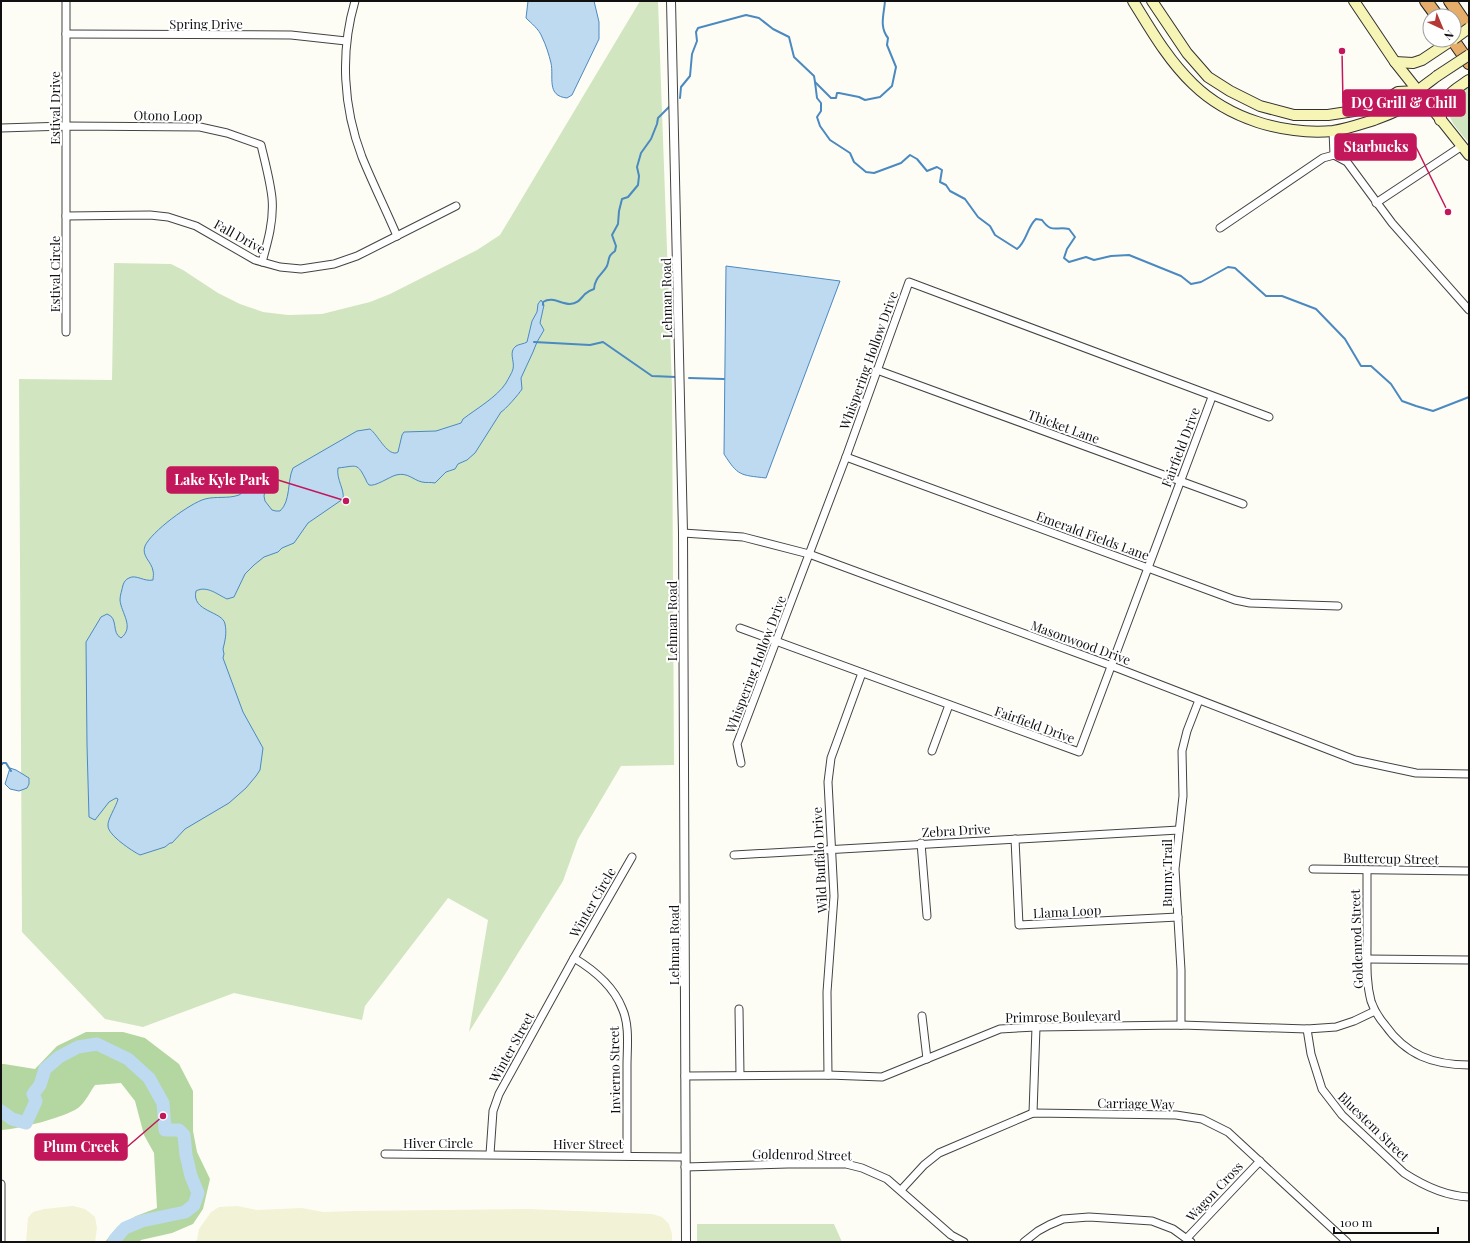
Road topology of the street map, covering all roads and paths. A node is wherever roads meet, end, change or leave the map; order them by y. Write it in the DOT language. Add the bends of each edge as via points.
graph roads {
  1 [pos="66,1"];
  2 [pos="355,1"];
  3 [pos="671,1"];
  4 [pos="1133,1"];
  5 [pos="1152,1"];
  6 [pos="1354,1"];
  7 [pos="1450,1"];
  8 [pos="1469,29"];
  9 [pos="66,34"];
  10 [pos="346,41"];
  11 [pos="1441,48"];
  12 [pos="1459,48"];
  13 [pos="1469,55"];
  14 [pos="1395,62"];
  15 [pos="1469,63"];
  16 [pos="1469,80"];
  17 [pos="1417,92"];
  18 [pos="1440,120"];
  19 [pos="66,126"];
  20 [pos="1,128"];
  21 [pos="1333,131"];
  22 [pos="1462,146"];
  23 [pos="1334,155"];
  24 [pos="1469,155"];
  25 [pos="1376,203"];
  26 [pos="456,206"];
  27 [pos="66,216"];
  28 [pos="1220,228"];
  29 [pos="397,236"];
  30 [pos="262,262"];
  31 [pos="1469,310"];
  32 [pos="66,332"];
  33 [pos="878,370"];
  34 [pos="1212,397"];
  35 [pos="1269,417"];
  36 [pos="846,456"];
  37 [pos="1180,481"];
  38 [pos="1243,504"];
  39 [pos="683,533"];
  40 [pos="809,554"];
  41 [pos="1149,569"];
  42 [pos="1338,606"];
  43 [pos="740,628"];
  44 [pos="776,642"];
  45 [pos="1112,666"];
  46 [pos="862,673"];
  47 [pos="1199,700"];
  48 [pos="949,706"];
  49 [pos="932,751"];
  50 [pos="741,763"];
  51 [pos="1469,774"];
  52 [pos="1179,830"];
  53 [pos="1016,839"];
  54 [pos="921,844"];
  55 [pos="832,849"];
  56 [pos="734,855"];
  57 [pos="632,857"];
  58 [pos="1314,869"];
  59 [pos="1367,870"];
  60 [pos="1469,871"];
  61 [pos="928,916"];
  62 [pos="1178,917"];
  63 [pos="574,958"];
  64 [pos="1367,959"];
  65 [pos="1469,960"];
  66 [pos="739,1009"];
  67 [pos="1375,1011"];
  68 [pos="922,1016"];
  69 [pos="1181,1026"];
  70 [pos="1036,1027"];
  71 [pos="1307,1029"];
  72 [pos="926,1059"];
  73 [pos="1469,1065"];
  74 [pos="740,1075"];
  75 [pos="828,1075"];
  76 [pos="685,1076"];
  77 [pos="1033,1113"];
  78 [pos="385,1154"];
  79 [pos="490,1154"];
  80 [pos="627,1155"];
  81 [pos="685,1157"];
  82 [pos="1260,1161"];
  83 [pos="685,1167"];
  84 [pos="1,1184"];
  85 [pos="901,1190"];
  86 [pos="1469,1197"];
  87 [pos="1189,1240"];
  88 [pos="1,1242"];
  89 [pos="686,1242"];
  90 [pos="964,1242"];
  91 [pos="1024,1242"];
  92 [pos="1347,1242"];
  1 -- 9 [label="street, Estival Drive"];
  2 -- 10 [label="street"];
  3 -- 39 [label="street, Lehman Road"];
  4 -- 21 [label="main road" via="1177,67 1195,85 1218,102 1243,116 1265,124 1294,130"];
  5 -- 17 [label="main road" via="1187,53 1208,77 1260,106 1294,115 1328,115 1378,104 1398,92"];
  6 -- 14 [label="main road"];
  7 -- 8 [label="highway"];
  9 -- 10 [label="street, Spring Drive" via="291,35"];
  9 -- 19 [label="street, Estival Drive"];
  10 -- 29 [label="street" via="347,93 352,124 363,158"];
  11 -- 14 [label="main road" via="1425,59 1413,63"];
  12 -- 15 [label="highway"];
  13 -- 17 [label="main road, bridge"];
  14 -- 17 [label="main road"];
  16 -- 18 [label="main road" via="1450,93 1444,102"];
  17 -- 18 [label="main road"];
  17 -- 21 [label="main road" via="1408,105 1385,116"];
  18 -- 22 [label="main road"];
  19 -- 20 [label="street, Otono Loop"];
  19 -- 27 [label="street, Estival Drive"];
  19 -- 30 [label="street, Otono Loop" via="200,127 261,145 272,197 271,227"];
  21 -- 23 [label="street"];
  22 -- 24 [label="main road"];
  22 -- 25 [label="street"];
  23 -- 25 [label="street" via="1347,162"];
  23 -- 28 [label="street" via="1323,158"];
  25 -- 31 [label="street"];
  26 -- 29 [label="street, Fall Drive"];
  27 -- 30 [label="street, Fall Drive" via="150,215 173,218 196,226 239,252"];
  27 -- 32 [label="street, Estival Circle"];
  29 -- 30 [label="street, Fall Drive" via="357,256 334,264 301,269"];
  33 -- 34 [label="street, Whispering Hollow Drive" via="909,282"];
  33 -- 36 [label="street, Whispering Hollow Drive"];
  33 -- 37 [label="street, Thicket Lane"];
  34 -- 35 [label="street, Whispering Hollow Drive"];
  34 -- 37 [label="street, Fairfield Drive"];
  36 -- 40 [label="street, Whispering Hollow Drive"];
  36 -- 41 [label="street, Emerald Fields Lane"];
  37 -- 38 [label="street, Thicket Lane"];
  37 -- 41 [label="street, Fairfield Drive"];
  39 -- 40 [label="street, Masonwood Drive" via="743,537"];
  39 -- 76 [label="street, Lehman Road"];
  40 -- 44 [label="street, Whispering Hollow Drive"];
  40 -- 45 [label="street, Masonwood Drive"];
  41 -- 42 [label="street, Emerald Fields Lane" via="1250,603"];
  41 -- 45 [label="street, Fairfield Drive"];
  43 -- 44 [label="street, Fairfield Drive"];
  44 -- 46 [label="street, Fairfield Drive"];
  44 -- 50 [label="street, Whispering Hollow Drive" via="738,744"];
  45 -- 47 [label="street, Masonwood Drive"];
  45 -- 48 [label="street, Fairfield Drive" via="1079,752"];
  46 -- 48 [label="street, Fairfield Drive"];
  46 -- 55 [label="street, Wild Buffalo Drive" via="831,758 828,782"];
  47 -- 51 [label="street, Masonwood Drive" via="1355,760 1416,773"];
  47 -- 52 [label="street, Bunny Trail" via="1182,751 1183,796"];
  48 -- 49 [label="street"];
  52 -- 53 [label="street, Zebra Drive"];
  52 -- 62 [label="street, Bunny Trail" via="1175,869"];
  53 -- 54 [label="street, Zebra Drive"];
  53 -- 62 [label="street, Llama Loop" via="1020,925"];
  54 -- 55 [label="street, Zebra Drive"];
  54 -- 61 [label="street"];
  55 -- 56 [label="street, Zebra Drive"];
  55 -- 75 [label="street, Wild Buffalo Drive" via="834,896 827,992"];
  57 -- 63 [label="street, Winter Circle"];
  58 -- 59 [label="street, Buttercup Street"];
  59 -- 60 [label="street, Buttercup Street"];
  59 -- 64 [label="street, Goldenrod Street"];
  62 -- 69 [label="street, Bunny Trail"];
  63 -- 79 [label="street, Winter Street" via="499,1094 493,1111"];
  63 -- 80 [label="street, Invierno Street" via="604,980 623,1009 627,1035"];
  64 -- 65 [label="street"];
  64 -- 67 [label="street, Goldenrod Street" via="1368,988"];
  66 -- 74 [label="street"];
  67 -- 71 [label="street, Primrose Boulevard" via="1336,1027"];
  67 -- 73 [label="street, Goldenrod Street" via="1398,1041 1422,1057 1453,1065"];
  68 -- 72 [label="street"];
  69 -- 70 [label="street, Primrose Boulevard"];
  69 -- 71 [label="street, Primrose Boulevard"];
  70 -- 72 [label="street, Primrose Boulevard" via="1000,1029"];
  70 -- 77 [label="street"];
  71 -- 86 [label="street, Bluestem Street" via="1310,1054 1322,1089 1342,1115 1416,1180 1449,1195"];
  72 -- 75 [label="street, Primrose Boulevard" via="882,1077"];
  74 -- 75 [label="street, Primrose Boulevard"];
  74 -- 76 [label="street, Primrose Boulevard"];
  76 -- 81 [label="street, Lehman Road"];
  77 -- 82 [label="street, Carriage Way" via="1176,1115 1202,1119 1228,1132"];
  77 -- 85 [label="street, Carriage Way" via="939,1153"];
  78 -- 79 [label="street, Hiver Circle"];
  79 -- 80 [label="street, Hiver Street"];
  80 -- 81 [label="street, Hiver Street"];
  81 -- 83 [label="street, Lehman Road"];
  82 -- 87 [label="street, Wagon Cross"];
  82 -- 92 [label="street, Carriage Way"];
  83 -- 85 [label="street, Goldenrod Street" via="846,1164 874,1172"];
  83 -- 89 [label="street, Lehman Road"];
  84 -- 88 [label="street"];
  85 -- 90 [label="street, Goldenrod Street" via="951,1236"];
  87 -- 91 [label="street" via="1173,1229 1152,1221 1089,1217 1063,1219 1038,1231"];
}
